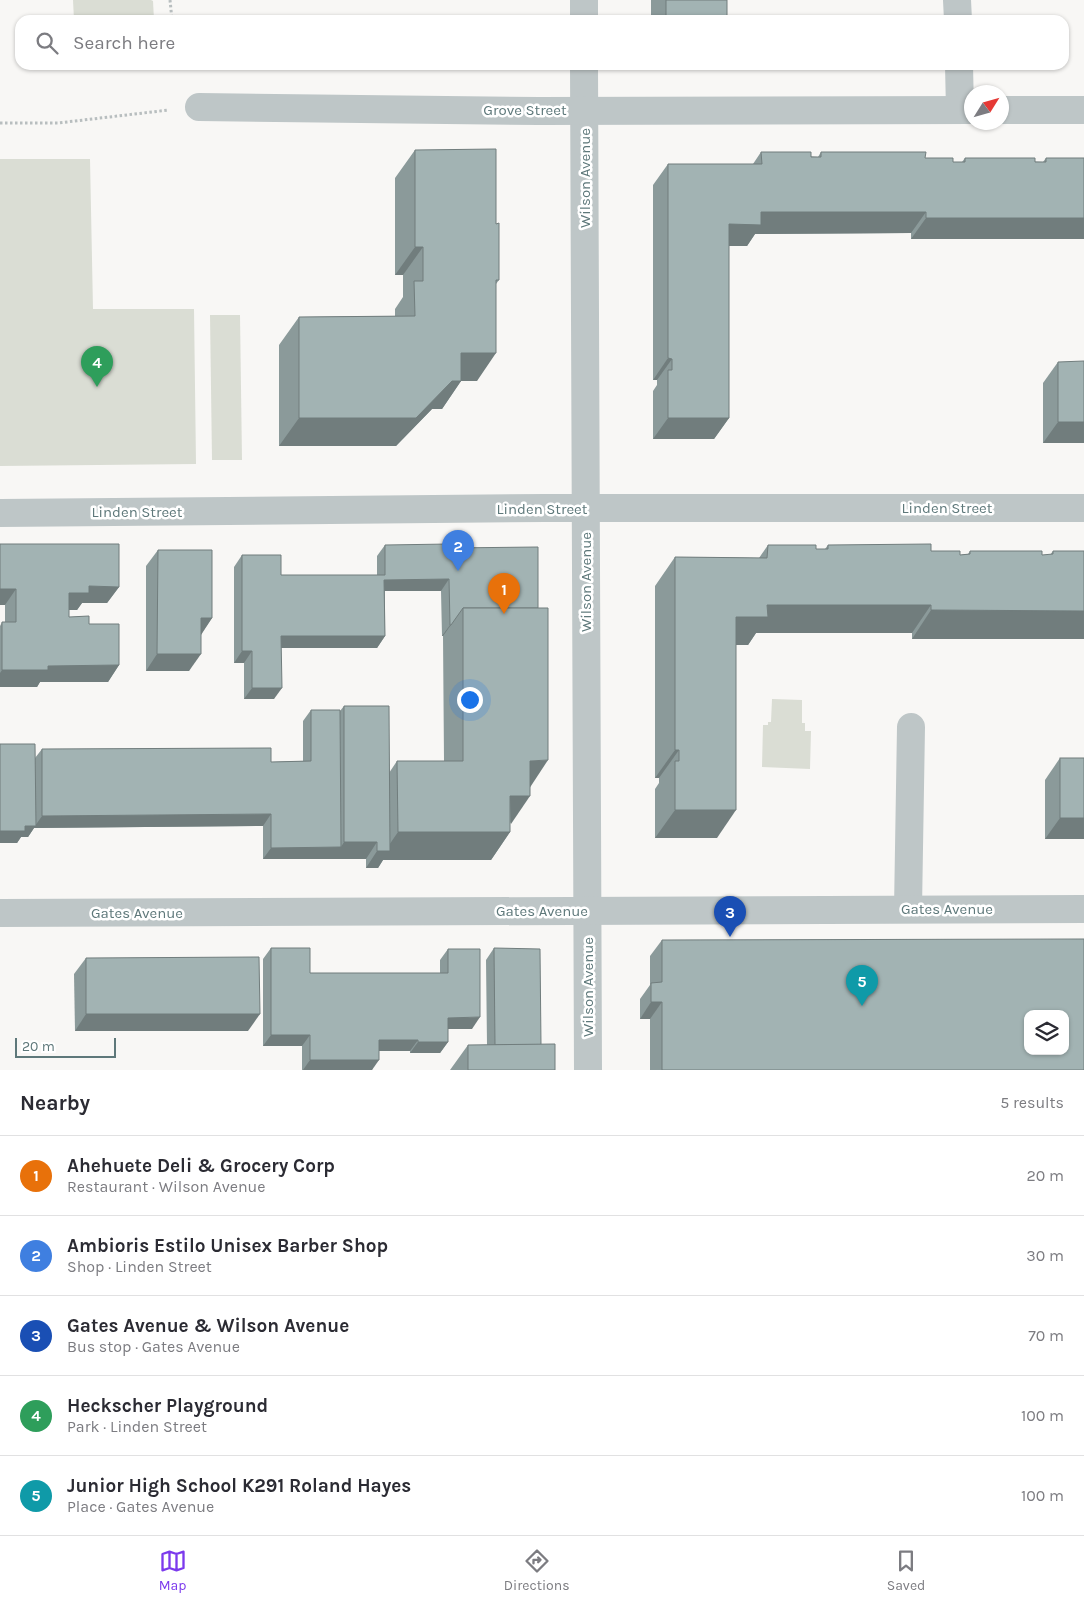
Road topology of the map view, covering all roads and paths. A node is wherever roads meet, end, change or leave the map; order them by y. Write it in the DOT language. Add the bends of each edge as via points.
graph roads {
  1 [pos="170,0"];
  2 [pos="584,0"];
  3 [pos="957,0"];
  4 [pos="172,15"];
  5 [pos="584,15"];
  6 [pos="958,15"];
  7 [pos="584,70"];
  8 [pos="960,70"];
  9 [pos="964,97"];
  10 [pos="199,106"];
  11 [pos="964,110"];
  12 [pos="1009,110"];
  13 [pos="1084,110"];
  14 [pos="585,111"];
  15 [pos="0,123"];
  16 [pos="586,508"];
  17 [pos="1084,508"];
  18 [pos="0,513"];
  19 [pos="911,727"];
  20 [pos="908,909"];
  21 [pos="1084,909"];
  22 [pos="587,911"];
  23 [pos="0,913"];
  24 [pos="588,1070"];
  1 -- 4 [label="path"];
  2 -- 5 [label="street"];
  3 -- 6 [label="street"];
  7 -- 14 [label="street, Wilson Avenue"];
  8 -- 9 [label="street"];
  10 -- 14 [label="street, Grove Street"];
  10 -- 15 [label="path" via="58,123"];
  11 -- 14 [label="street, Grove Street"];
  12 -- 13 [label="street"];
  14 -- 16 [label="street, Wilson Avenue"];
  16 -- 17 [label="street, Linden Street"];
  16 -- 18 [label="street, Linden Street"];
  16 -- 22 [label="street, Wilson Avenue"];
  19 -- 20 [label="street"];
  20 -- 21 [label="street, Gates Avenue"];
  20 -- 22 [label="street, Gates Avenue"];
  22 -- 23 [label="street, Gates Avenue"];
  22 -- 24 [label="street, Wilson Avenue"];
}
